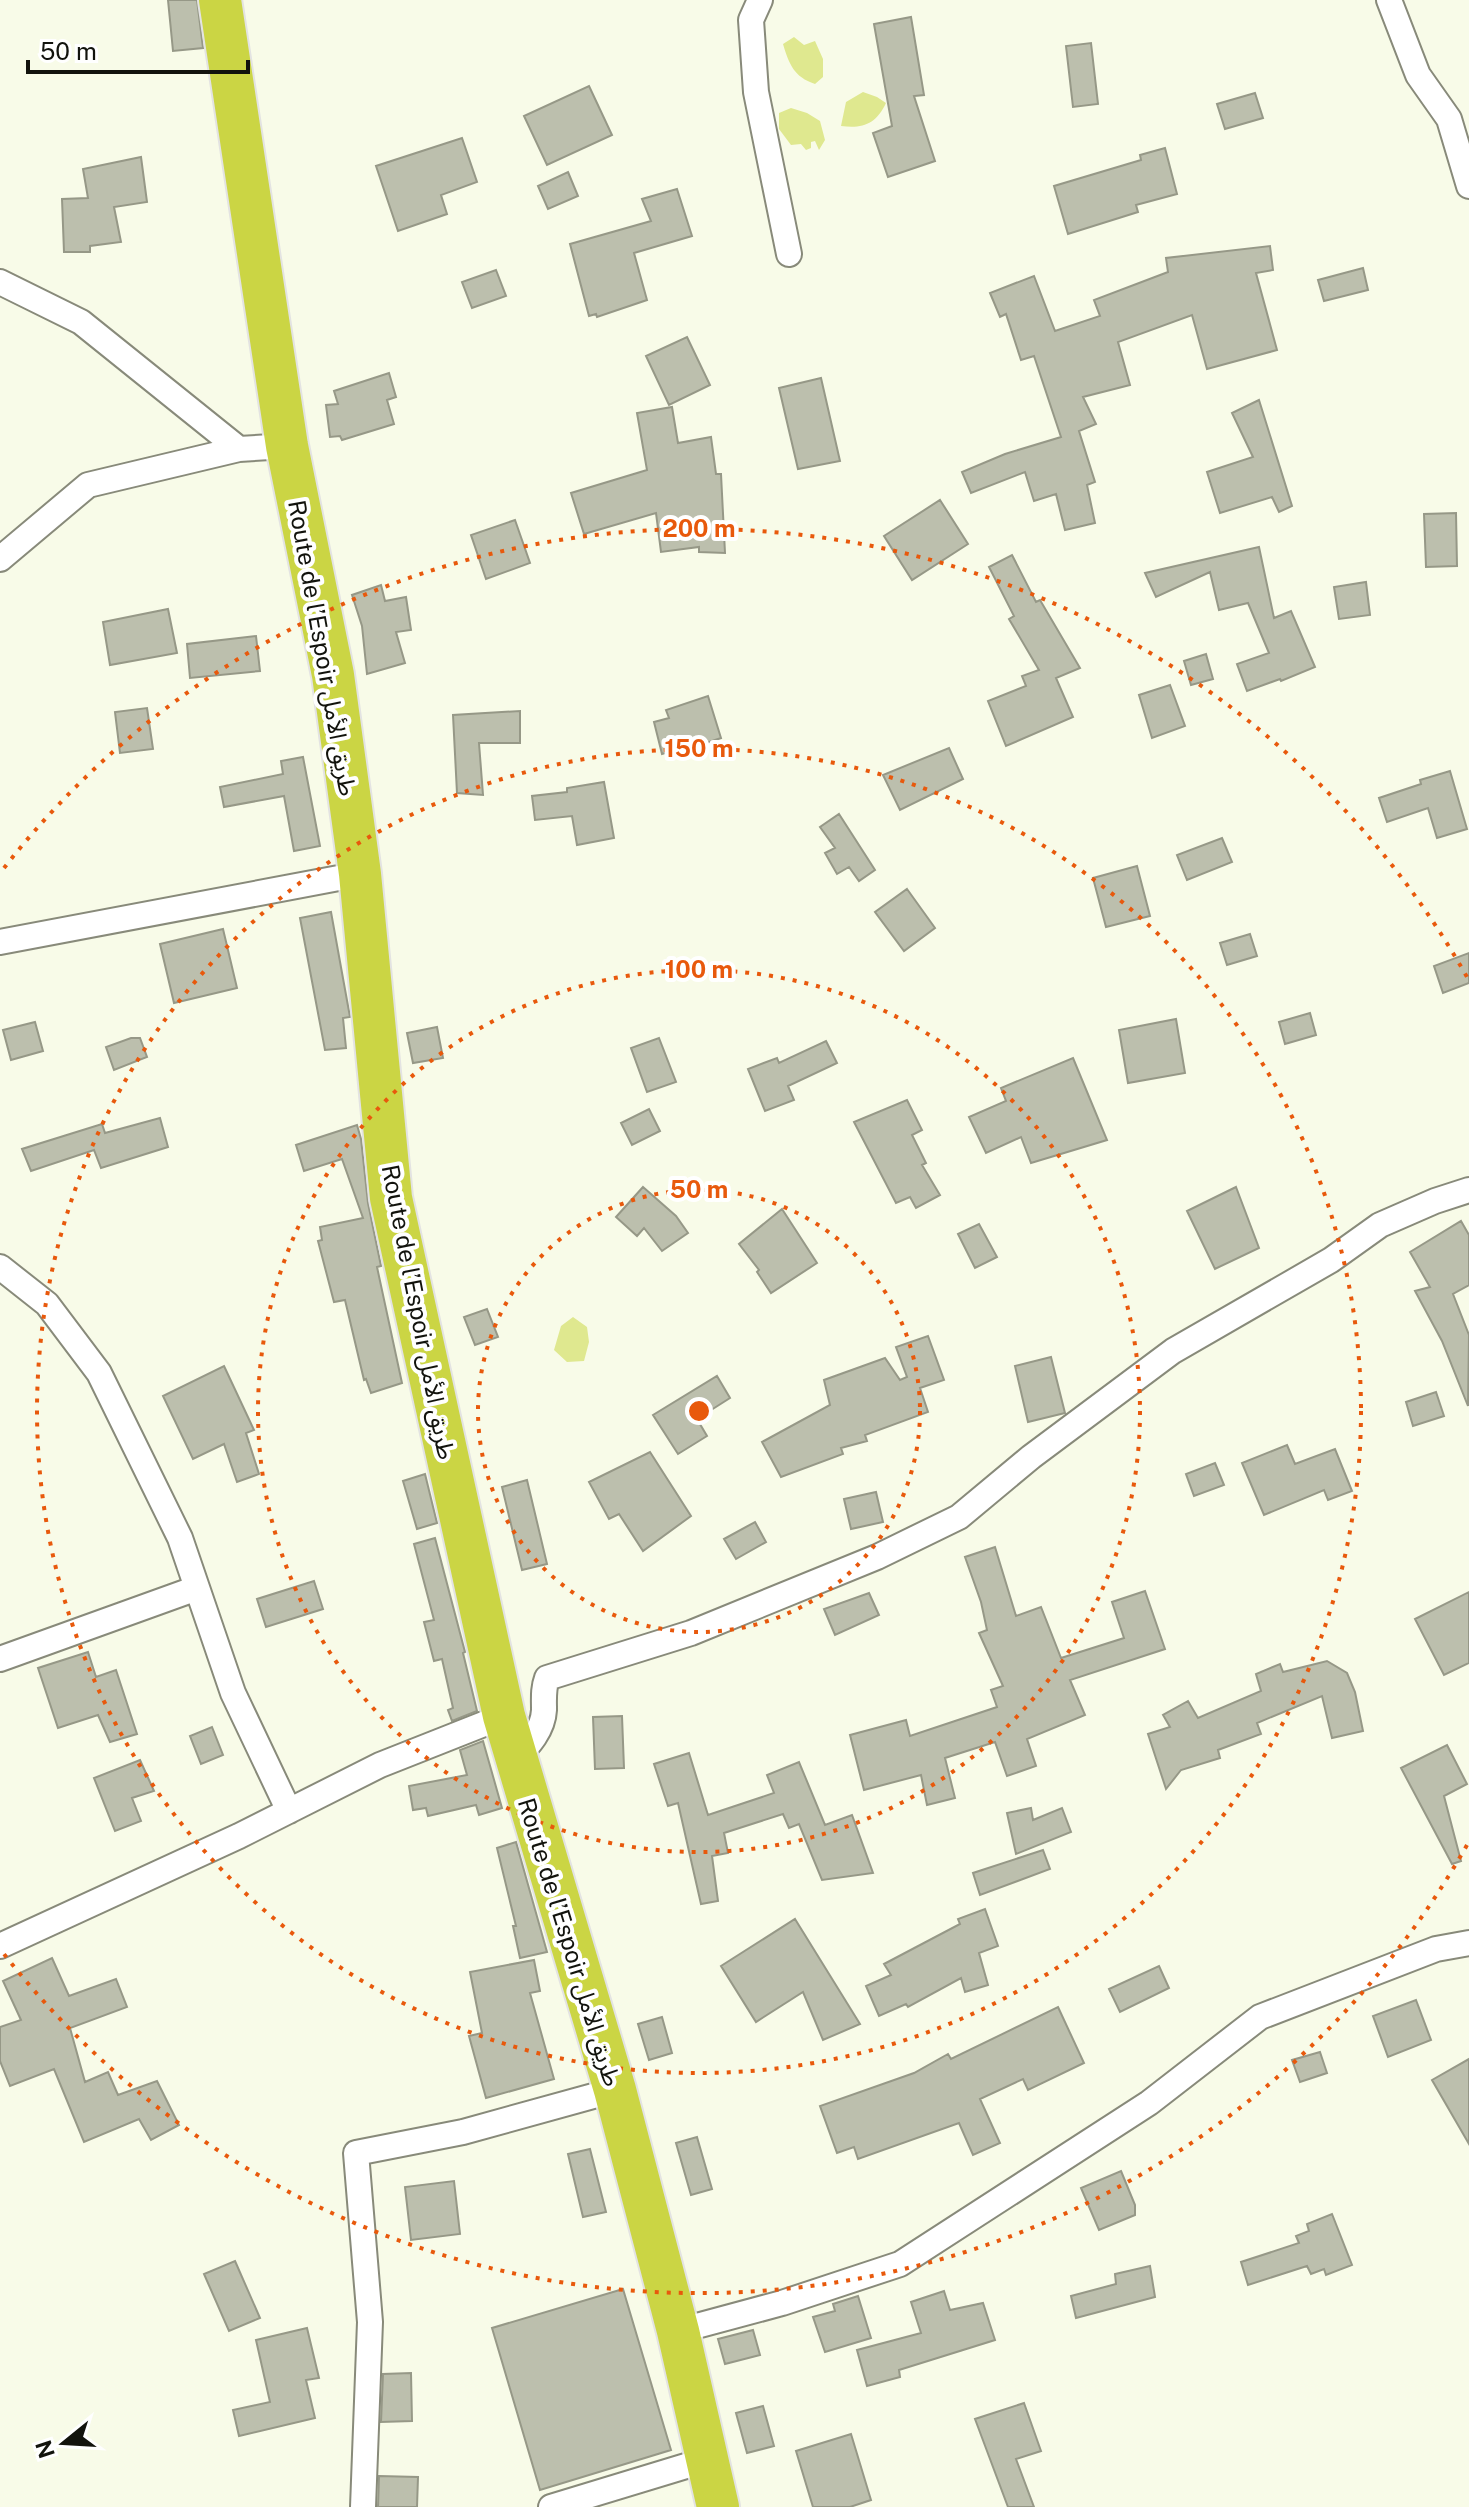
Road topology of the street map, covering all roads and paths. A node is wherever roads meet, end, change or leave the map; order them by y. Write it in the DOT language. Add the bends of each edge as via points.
graph roads {
  1 [pos="220,0"];
  2 [pos="760,0"];
  3 [pos="1389,0"];
  4 [pos="1469,186"];
  5 [pos="789,254"];
  6 [pos="0,282"];
  7 [pos="287,446"];
  8 [pos="239,449"];
  9 [pos="0,559"];
  10 [pos="360,874"];
  11 [pos="0,942"];
  12 [pos="1469,1190"];
  13 [pos="0,1267"];
  14 [pos="197,1588"];
  15 [pos="0,1659"];
  16 [pos="504,1716"];
  17 [pos="515,1759"];
  18 [pos="289,1811"];
  19 [pos="1469,1943"];
  20 [pos="0,1946"];
  21 [pos="615,2090"];
  22 [pos="678,2331"];
  23 [pos="709,2459"];
  24 [pos="363,2507"];
  25 [pos="551,2507"];
  26 [pos="718,2507"];
  1 -- 7 [label="highway, Route de l’Espoir طريق الأمل"];
  2 -- 5 [label="street" via="751,20 756,92"];
  3 -- 4 [label="street" via="1418,75 1449,119"];
  6 -- 8 [label="street" via="81,322"];
  7 -- 8 [label="street"];
  7 -- 10 [label="highway, Route de l’Espoir طريق الأمل" via="333,675"];
  8 -- 9 [label="street" via="88,485"];
  10 -- 11 [label="street"];
  10 -- 16 [label="highway, Route de l’Espoir طريق الأمل" via="391,1198"];
  12 -- 17 [label="street" via="1380,1225 1331,1260 1173,1351 959,1517 877,1557 691,1633 547,1678 535,1738"];
  13 -- 14 [label="street" via="47,1304 99,1373 180,1538"];
  14 -- 15 [label="street"];
  14 -- 18 [label="street" via="233,1693"];
  16 -- 17 [label="highway, Route de l’Espoir طريق الأمل"];
  16 -- 18 [label="street" via="380,1765"];
  17 -- 21 [label="highway, Route de l’Espoir طريق الأمل"];
  18 -- 20 [label="street"];
  19 -- 22 [label="street" via="1436,1949 1260,2017 1149,2103 900,2264"];
  21 -- 22 [label="highway, Route de l’Espoir طريق الأمل"];
  21 -- 24 [label="street" via="463,2132 356,2153 370,2322"];
  22 -- 23 [label="highway, Route de l’Espoir طريق الأمل"];
  23 -- 25 [label="street"];
  23 -- 26 [label="highway, Route de l’Espoir طريق الأمل"];
}
